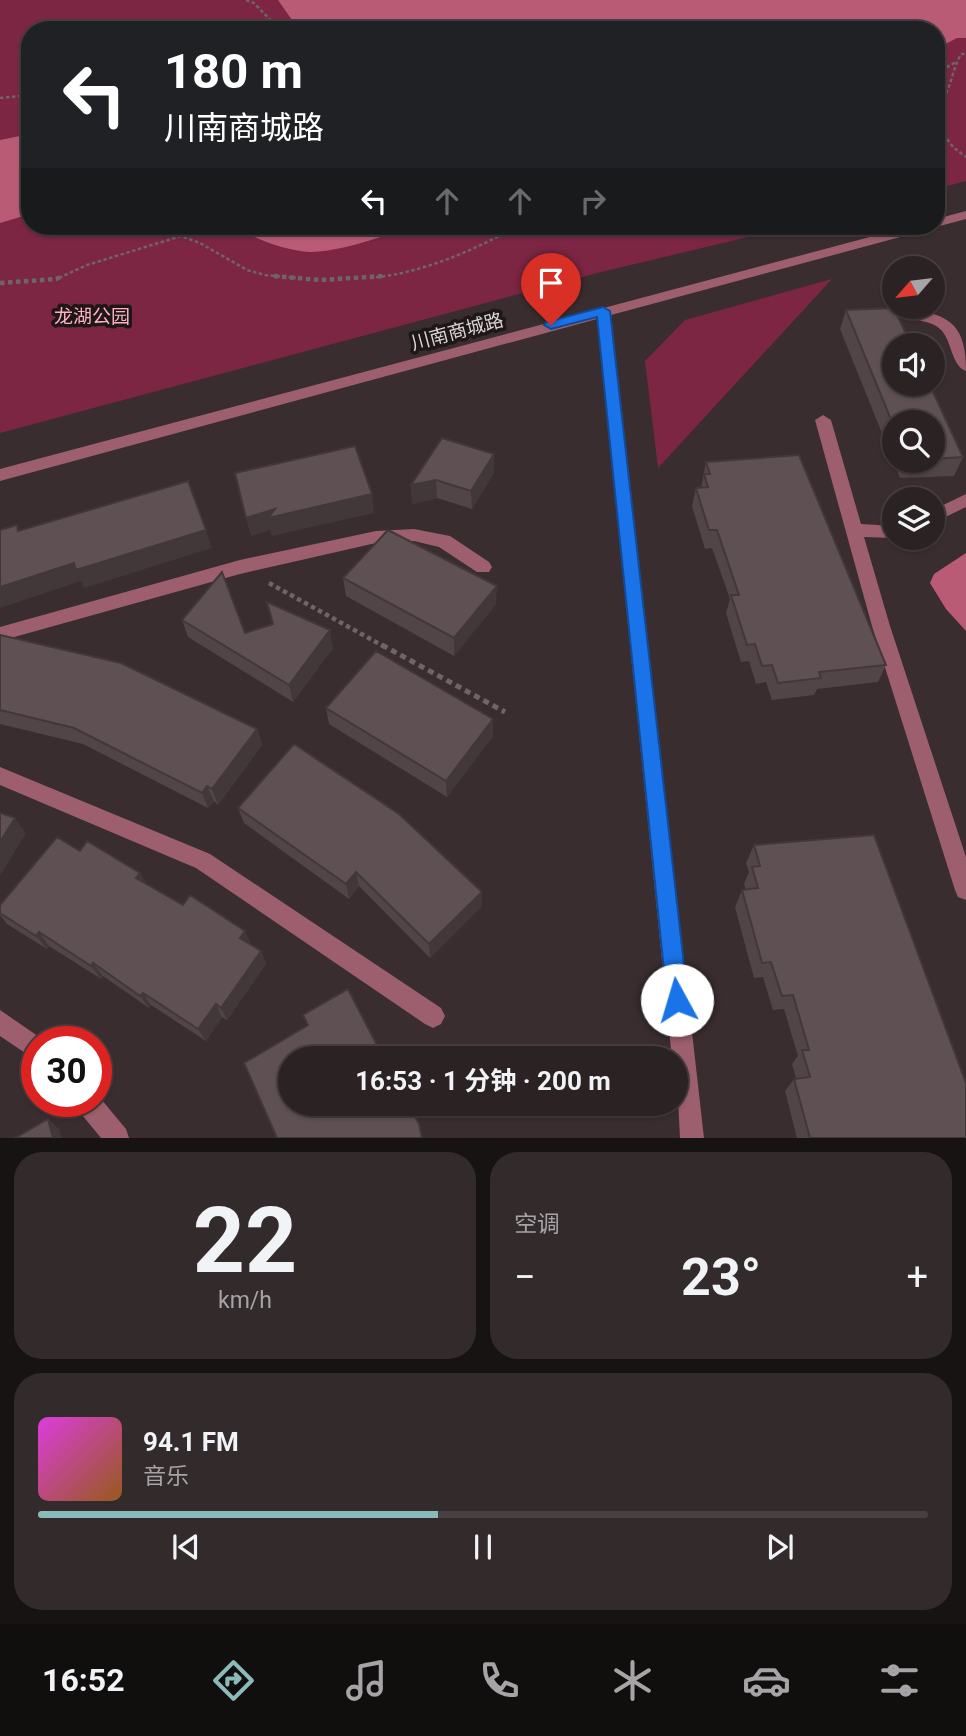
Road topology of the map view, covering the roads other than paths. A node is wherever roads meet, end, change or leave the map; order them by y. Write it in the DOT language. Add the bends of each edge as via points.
graph roads {
  1 [pos="966,215"];
  2 [pos="945,221"];
  3 [pos="891,235"];
  4 [pos="603,311"];
  5 [pos="936,319"];
  6 [pos="966,366"];
  7 [pos="823,420"];
  8 [pos="0,475"];
  9 [pos="966,500"];
  10 [pos="945,511"];
  11 [pos="855,530"];
  12 [pos="882,531"];
  13 [pos="483,566"];
  14 [pos="0,634"];
  15 [pos="0,776"];
  16 [pos="966,890"];
  17 [pos="433,1016"];
  18 [pos="0,1022"];
  19 [pos="21,1037"];
  20 [pos="100,1117"];
  21 [pos="117,1138"];
  22 [pos="692,1138"];
  1 -- 2 [label="street"];
  3 -- 4 [label="street, 川南商城路"];
  4 -- 8 [label="street, 川南商城路"];
  4 -- 22 [label="street"];
  5 -- 6 [label="street" via="950,328"];
  7 -- 11 [label="street"];
  9 -- 10 [label="street"];
  11 -- 12 [label="street"];
  11 -- 16 [label="street"];
  13 -- 14 [label="street" via="444,541 414,535 376,537 240,567"];
  15 -- 17 [label="street" via="202,861"];
  18 -- 19 [label="street"];
  20 -- 21 [label="street"];
}
